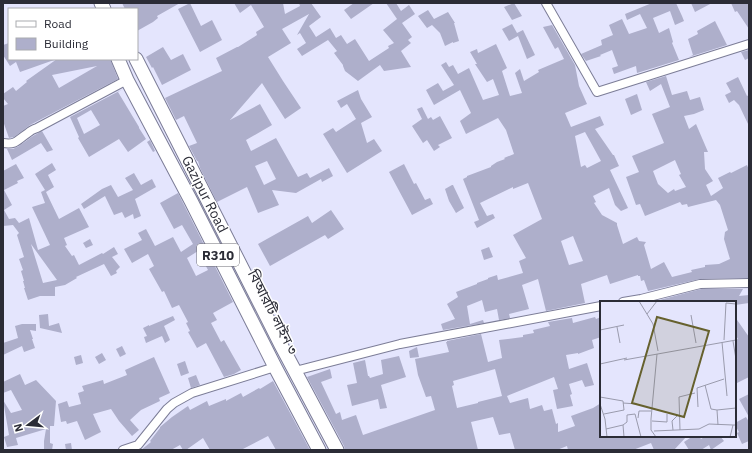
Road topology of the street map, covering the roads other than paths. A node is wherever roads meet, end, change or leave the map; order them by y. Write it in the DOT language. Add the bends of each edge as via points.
graph roads {
  1 [pos="546,3"];
  2 [pos="749,44"];
  3 [pos="118,60"];
  4 [pos="128,60"];
  5 [pos="137,60"];
  6 [pos="127,80"];
  7 [pos="3,143"];
  8 [pos="749,283"];
  9 [pos="630,301"];
  10 [pos="600,306"];
  11 [pos="275,367"];
  12 [pos="296,371"];
  13 [pos="123,450"];
  14 [pos="319,450"];
  15 [pos="327,450"];
  16 [pos="338,450"];
  1 -- 2 [label="street" via="597,92"];
  3 -- 6 [label="main road, Gazipur Road / R310"];
  4 -- 15 [label="main road, বিআরটি লাইন ৩" via="179,164"];
  5 -- 12 [label="main road, Gazipur Road / R310"];
  6 -- 7 [label="street" via="27,133 12,144"];
  6 -- 11 [label="main road, Gazipur Road / R310"];
  8 -- 9 [label="street" via="700,284"];
  10 -- 12 [label="street" via="400,344"];
  11 -- 13 [label="street" via="192,393 167,408 138,445"];
  11 -- 14 [label="main road, Gazipur Road / R310"];
  12 -- 16 [label="main road, Gazipur Road / R310"];
}
